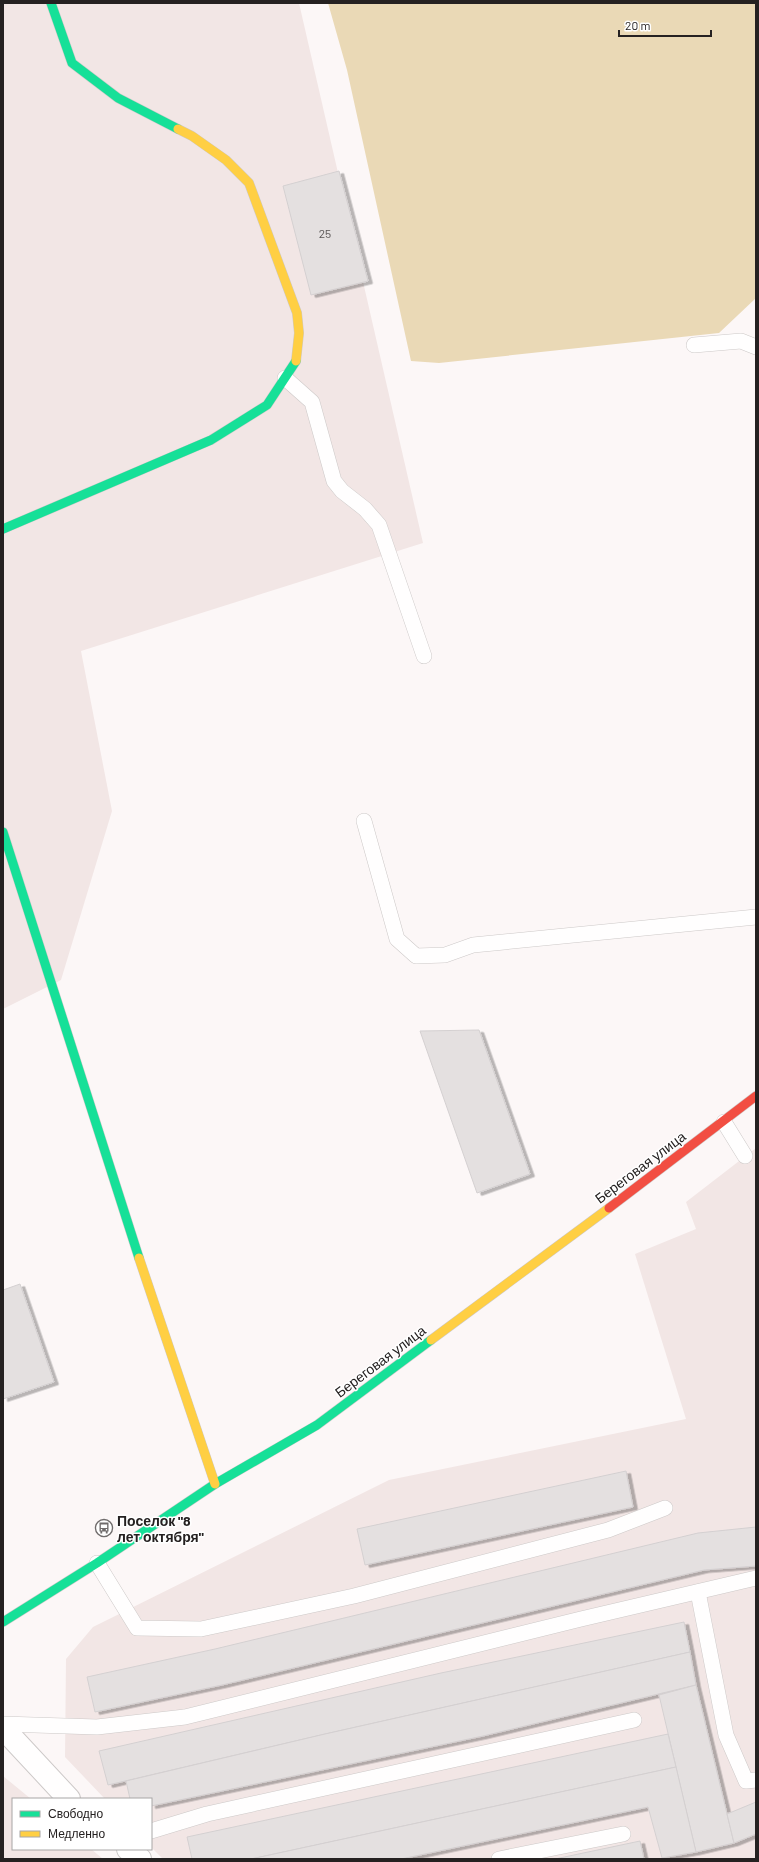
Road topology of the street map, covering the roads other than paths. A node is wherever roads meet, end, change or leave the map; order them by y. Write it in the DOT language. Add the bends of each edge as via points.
graph roads {
  1 [pos="51,3"];
  2 [pos="694,345"];
  3 [pos="756,347"];
  4 [pos="285,378"];
  5 [pos="3,529"];
  6 [pos="424,656"];
  7 [pos="364,821"];
  8 [pos="3,832"];
  9 [pos="756,917"];
  10 [pos="756,1096"];
  11 [pos="724,1122"];
  12 [pos="745,1156"];
  13 [pos="215,1484"];
  14 [pos="665,1508"];
  15 [pos="98,1563"];
  16 [pos="756,1578"];
  17 [pos="698,1592"];
  18 [pos="3,1622"];
  19 [pos="634,1720"];
  20 [pos="3,1724"];
  21 [pos="3,1728"];
  22 [pos="756,1780"];
  23 [pos="68,1798"];
  24 [pos="152,1831"];
  25 [pos="623,1834"];
  26 [pos="129,1850"];
  27 [pos="140,1859"];
  28 [pos="499,1859"];
  1 -- 4 [label="street" via="72,63 118,98 192,136 226,160 249,183 297,313 299,333 296,360"];
  2 -- 3 [label="lane" via="741,341"];
  4 -- 5 [label="street" via="267,405 211,440"];
  4 -- 6 [label="lane" via="312,402 334,481 342,491 365,509 379,526"];
  7 -- 9 [label="lane" via="396,939 416,956 446,955 473,945"];
  8 -- 13 [label="street" via="141,1264"];
  10 -- 11 [label="street, Береговая улица"];
  11 -- 12 [label="lane"];
  11 -- 13 [label="street, Береговая улица" via="318,1425"];
  13 -- 15 [label="street, Береговая улица"];
  14 -- 15 [label="lane" via="608,1530 354,1596 201,1629 137,1628"];
  15 -- 18 [label="street, Береговая улица"];
  16 -- 17 [label="lane"];
  17 -- 20 [label="lane" via="185,1717 97,1727"];
  17 -- 22 [label="lane" via="726,1734 746,1781"];
  19 -- 24 [label="lane" via="207,1814"];
  21 -- 23 [label="street"];
  25 -- 28 [label="lane"];
  26 -- 27 [label="street"];
}
